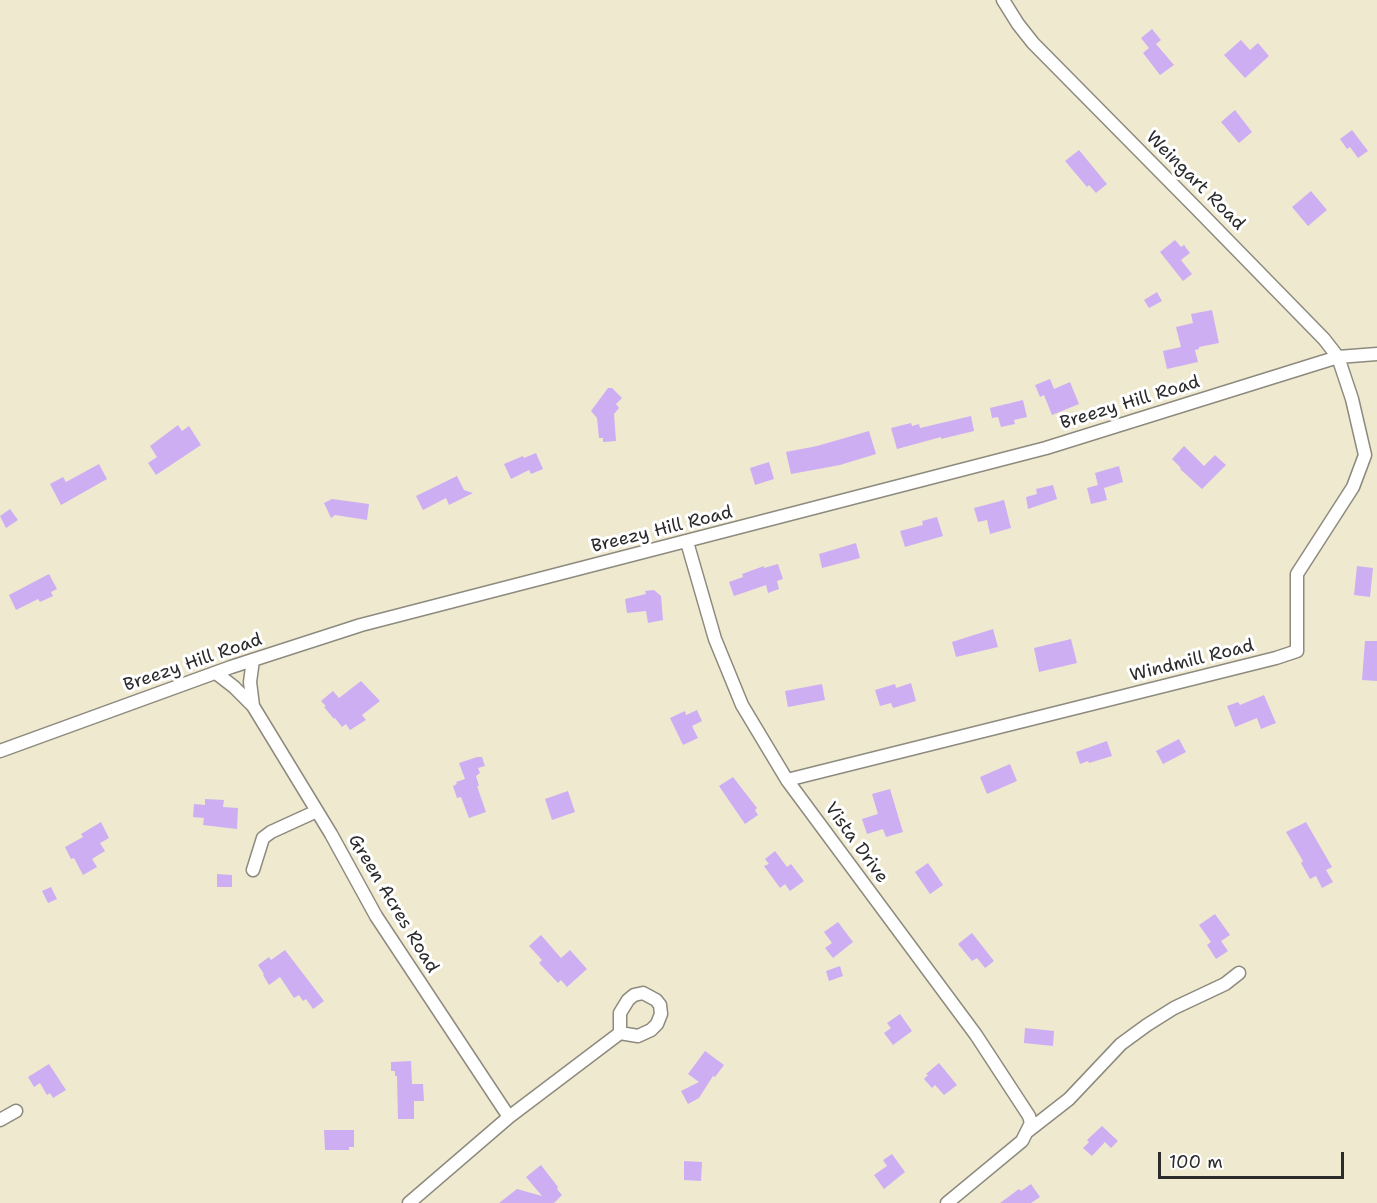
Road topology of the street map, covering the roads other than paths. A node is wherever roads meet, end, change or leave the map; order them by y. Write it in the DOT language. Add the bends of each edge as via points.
graph roads {
  1 [pos="1003,0"];
  2 [pos="1377,354"];
  3 [pos="1338,357"];
  4 [pos="687,543"];
  5 [pos="253,660"];
  6 [pos="216,673"];
  7 [pos="253,706"];
  8 [pos="0,751"];
  9 [pos="787,780"];
  10 [pos="316,811"];
  11 [pos="253,870"];
  12 [pos="1239,973"];
  13 [pos="620,1033"];
  14 [pos="16,1111"];
  15 [pos="509,1117"];
  16 [pos="0,1120"];
  17 [pos="1025,1136"];
  18 [pos="409,1203"];
  19 [pos="947,1203"];
  1 -- 3 [label="street, Weingart Road" via="1033,43"];
  2 -- 3 [label="street"];
  3 -- 4 [label="street, Breezy Hill Road" via="1046,448"];
  3 -- 9 [label="street, Windmill Road" via="1365,455 1353,488 1296,574 1297,651"];
  4 -- 5 [label="street, Breezy Hill Road" via="361,625"];
  4 -- 9 [label="street, Vista Drive" via="716,639 742,705"];
  5 -- 6 [label="street, Breezy Hill Road"];
  5 -- 7 [label="street, Green Acres Road"];
  6 -- 7 [label="street, Green Acres Road"];
  6 -- 8 [label="street, Breezy Hill Road"];
  7 -- 10 [label="street, Green Acres Road"];
  9 -- 17 [label="street, Vista Drive" via="976,1035 1029,1116 1031,1123"];
  10 -- 11 [label="street" via="262,838"];
  10 -- 15 [label="street, Green Acres Road" via="376,916"];
  12 -- 17 [label="street" via="1225,984 1174,1008 1121,1044 1069,1099"];
  13 -- 15 [label="street"];
  14 -- 16 [label="street"];
  15 -- 18 [label="street"];
  17 -- 19 [label="street"];
}
